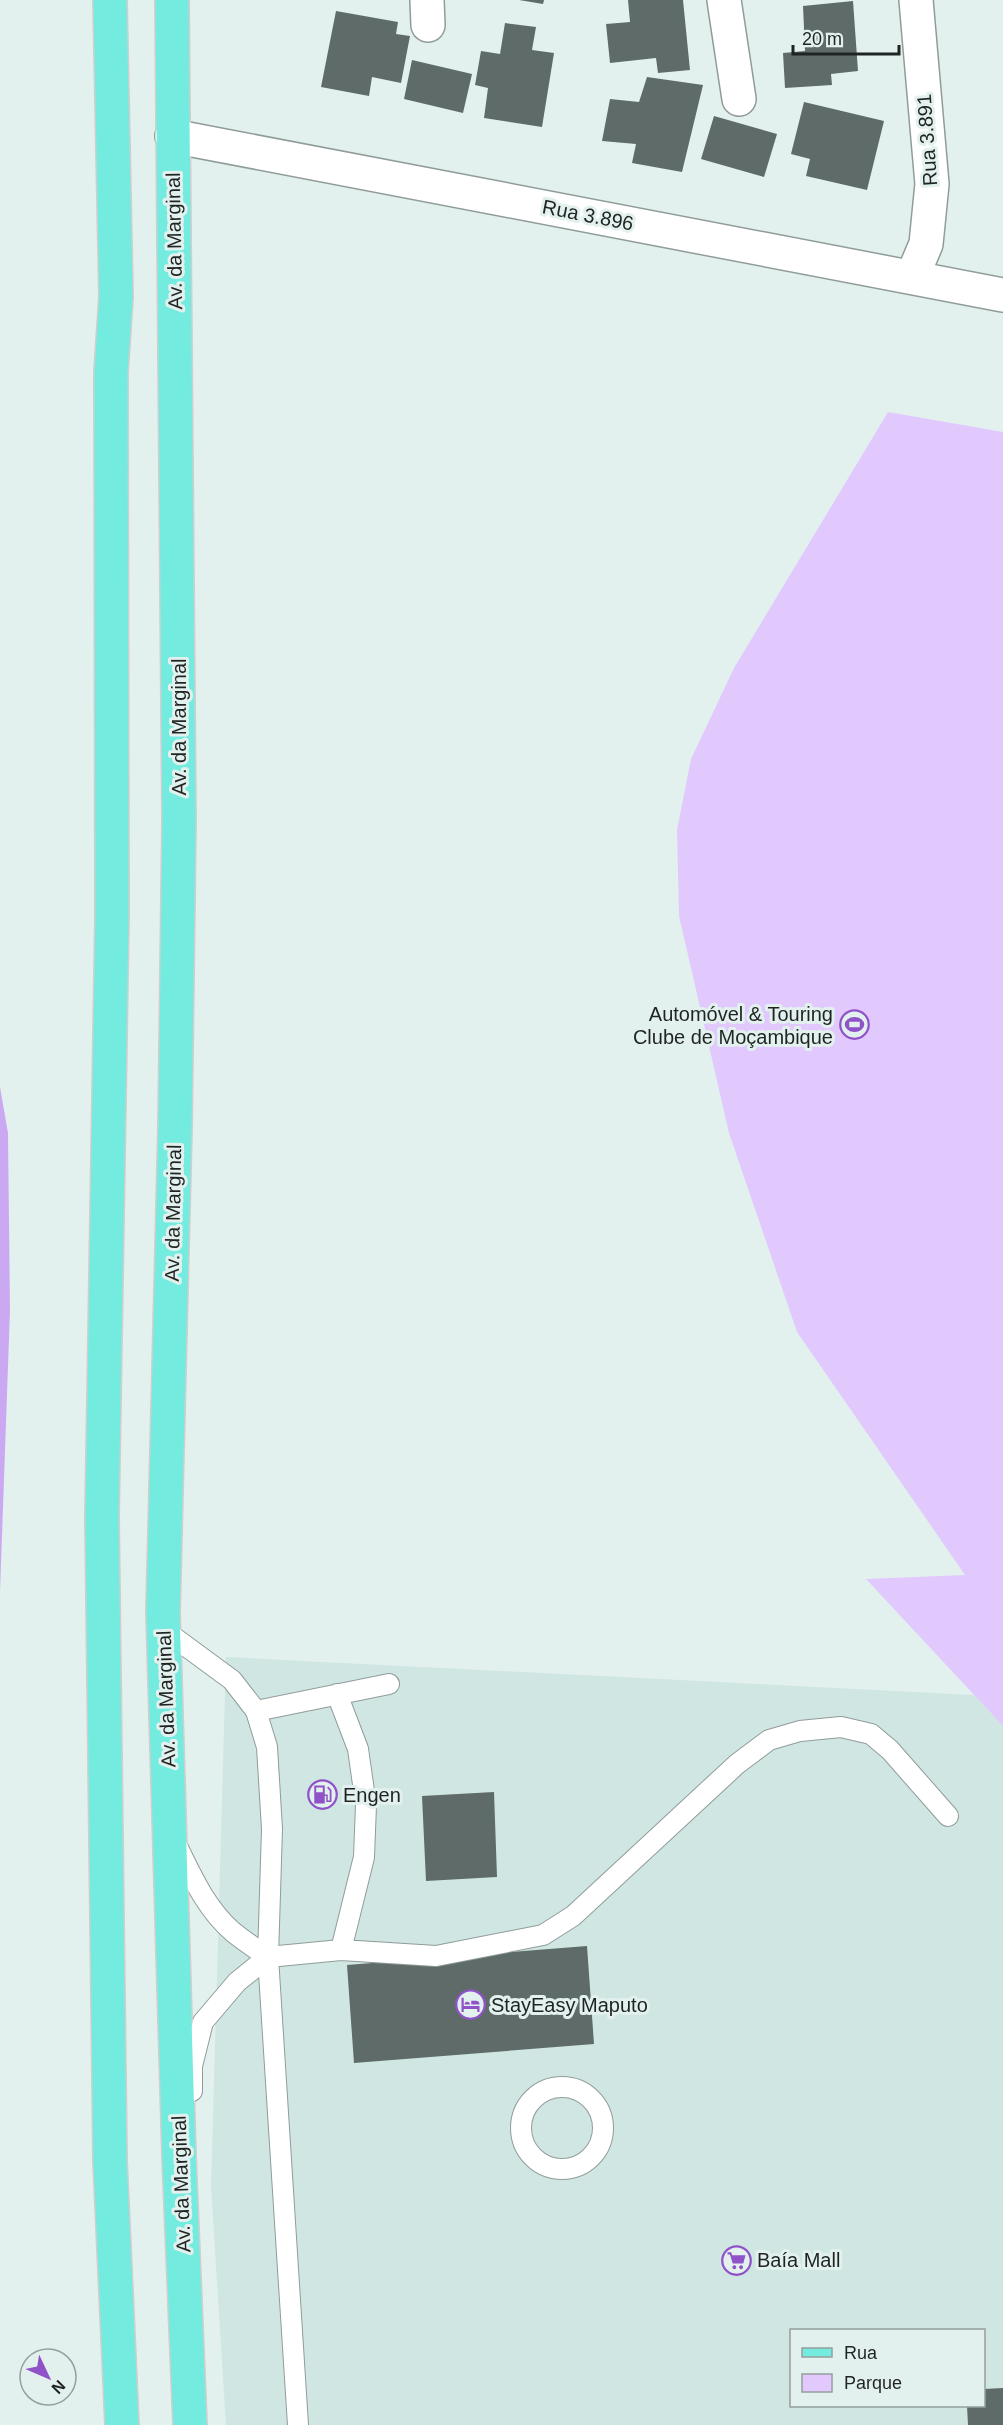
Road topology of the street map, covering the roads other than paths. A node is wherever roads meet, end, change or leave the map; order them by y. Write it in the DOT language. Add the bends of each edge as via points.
graph roads {
  1 [pos="110,0"];
  2 [pos="172,0"];
  3 [pos="724,0"];
  4 [pos="916,0"];
  5 [pos="739,99"];
  6 [pos="172,136"];
  7 [pos="912,277"];
  8 [pos="1003,295"];
  9 [pos="164,1629"];
  10 [pos="389,1684"];
  11 [pos="337,1694"];
  12 [pos="256,1711"];
  13 [pos="948,1816"];
  14 [pos="169,1831"];
  15 [pos="341,1950"];
  16 [pos="268,1957"];
  17 [pos="520,2122"];
  18 [pos="179,2156"];
  19 [pos="122,2425"];
  20 [pos="190,2425"];
  21 [pos="298,2425"];
  1 -- 19 [label="main road" via="116,297 111,372 112,916 102,1517 110,2160"];
  2 -- 6 [label="main road, Av. da Marginal"];
  3 -- 5 [label="street"];
  4 -- 7 [label="street, Rua 3.891" via="932,184 926,244"];
  6 -- 7 [label="street, Rua 3.896"];
  6 -- 9 [label="main road, Av. da Marginal" via="179,821"];
  7 -- 8 [label="street, Rua 3.896"];
  9 -- 12 [label="lane" via="232,1680"];
  9 -- 14 [label="main road, Av. da Marginal"];
  10 -- 11 [label="lane"];
  11 -- 12 [label="lane"];
  11 -- 15 [label="lane" via="358,1749 366,1804 364,1857"];
  12 -- 16 [label="lane" via="267,1747 272,1828"];
  13 -- 15 [label="lane" via="871,1734 841,1727 800,1731 769,1740 737,1764 573,1916 543,1935 436,1956"];
  14 -- 16 [label="lane" via="203,1898 233,1932"];
  14 -- 18 [label="main road, Av. da Marginal"];
  15 -- 16 [label="lane"];
  16 -- 18 [label="lane" via="237,1982 203,2022 192,2066 191,2137"];
  16 -- 21 [label="lane"];
  17 -- 17 [label="lane" via="524,2110 542,2091 567,2086 591,2097 599,2107 603,2136 588,2160 561,2170 547,2167 525,2148"];
  18 -- 20 [label="main road, Av. da Marginal"];
}
